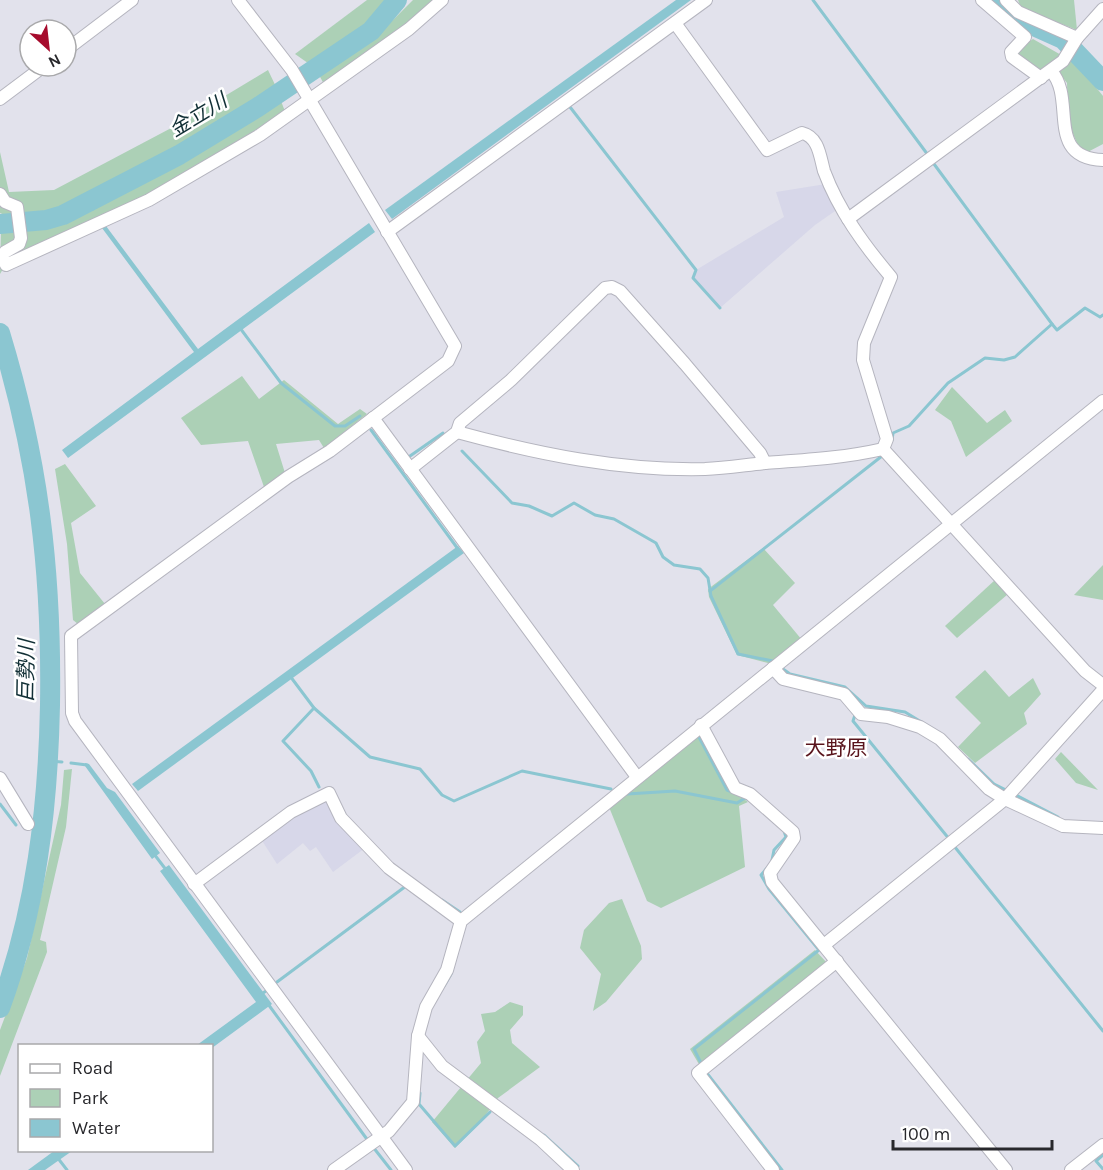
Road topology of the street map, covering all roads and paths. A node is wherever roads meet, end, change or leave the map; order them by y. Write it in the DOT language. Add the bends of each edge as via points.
graph roads {
  1 [pos="132,0"];
  2 [pos="238,0"];
  3 [pos="442,0"];
  4 [pos="706,0"];
  5 [pos="982,0"];
  6 [pos="1006,0"];
  7 [pos="1103,9"];
  8 [pos="675,23"];
  9 [pos="1077,38"];
  10 [pos="78,41"];
  11 [pos="1046,75"];
  12 [pos="28,78"];
  13 [pos="0,99"];
  14 [pos="307,99"];
  15 [pos="1103,160"];
  16 [pos="0,194"];
  17 [pos="848,219"];
  18 [pos="383,225"];
  19 [pos="1103,401"];
  20 [pos="373,418"];
  21 [pos="456,432"];
  22 [pos="883,449"];
  23 [pos="765,463"];
  24 [pos="410,469"];
  25 [pos="951,525"];
  26 [pos="773,668"];
  27 [pos="1103,685"];
  28 [pos="1103,690"];
  29 [pos="701,725"];
  30 [pos="637,777"];
  31 [pos="0,778"];
  32 [pos="1005,799"];
  33 [pos="28,824"];
  34 [pos="1103,828"];
  35 [pos="194,884"];
  36 [pos="461,921"];
  37 [pos="824,945"];
  38 [pos="837,961"];
  39 [pos="418,1036"];
  40 [pos="380,1138"];
  41 [pos="1103,1145"];
  42 [pos="334,1170"];
  43 [pos="406,1170"];
  44 [pos="573,1170"];
  45 [pos="773,1170"];
  46 [pos="1006,1170"];
  47 [pos="1071,1170"];
  1 -- 10 [label="street"];
  2 -- 14 [label="street" via="292,70"];
  3 -- 14 [label="street" via="409,29"];
  4 -- 8 [label="street"];
  5 -- 11 [label="street" via="1025,37 1011,52 1012,57"];
  6 -- 9 [label="street" via="1018,12"];
  7 -- 9 [label="street"];
  8 -- 17 [label="street" via="767,150 802,133 808,134 819,149 824,171"];
  8 -- 18 [label="street"];
  9 -- 11 [label="street" via="1068,55"];
  11 -- 15 [label="street" via="1060,86 1062,121 1073,150 1085,159"];
  11 -- 17 [label="street"];
  12 -- 13 [label="street"];
  14 -- 16 [label="street" via="260,135 159,195 6,265 5,252 20,244 21,238 17,207 5,202"];
  14 -- 18 [label="street"];
  17 -- 22 [label="street" via="857,237 891,277 864,343 863,360 887,439"];
  18 -- 20 [label="street" via="455,346 448,361"];
  19 -- 25 [label="street"];
  20 -- 24 [label="street"];
  20 -- 35 [label="street" via="71,636 75,721"];
  21 -- 23 [label="street" via="532,453 592,462 707,469"];
  21 -- 23 [label="street" via="460,423 511,380 605,288 612,287 620,291 685,364"];
  21 -- 24 [label="street"];
  22 -- 23 [label="street" via="844,458"];
  22 -- 25 [label="street"];
  24 -- 30 [label="street"];
  25 -- 26 [label="street"];
  25 -- 27 [label="street" via="1085,671"];
  26 -- 29 [label="street"];
  26 -- 32 [label="street" via="783,679 844,694 861,714 920,727 940,739 989,789"];
  28 -- 32 [label="street"];
  29 -- 30 [label="street"];
  29 -- 37 [label="street" via="735,788 750,794 793,832 794,838 770,873 772,882"];
  30 -- 36 [label="street"];
  31 -- 33 [label="street"];
  32 -- 34 [label="street" via="1064,826"];
  32 -- 37 [label="street"];
  35 -- 36 [label="street" via="291,812 328,793 341,818 389,868"];
  35 -- 40 [label="street"];
  36 -- 39 [label="street" via="447,970 426,1007"];
  37 -- 38 [label="street"];
  38 -- 45 [label="street" via="698,1073"];
  38 -- 46 [label="street"];
  39 -- 40 [label="street" via="413,1102"];
  39 -- 44 [label="street" via="442,1066 541,1140"];
  40 -- 42 [label="street"];
  40 -- 43 [label="street"];
  41 -- 47 [label="street"];
}
